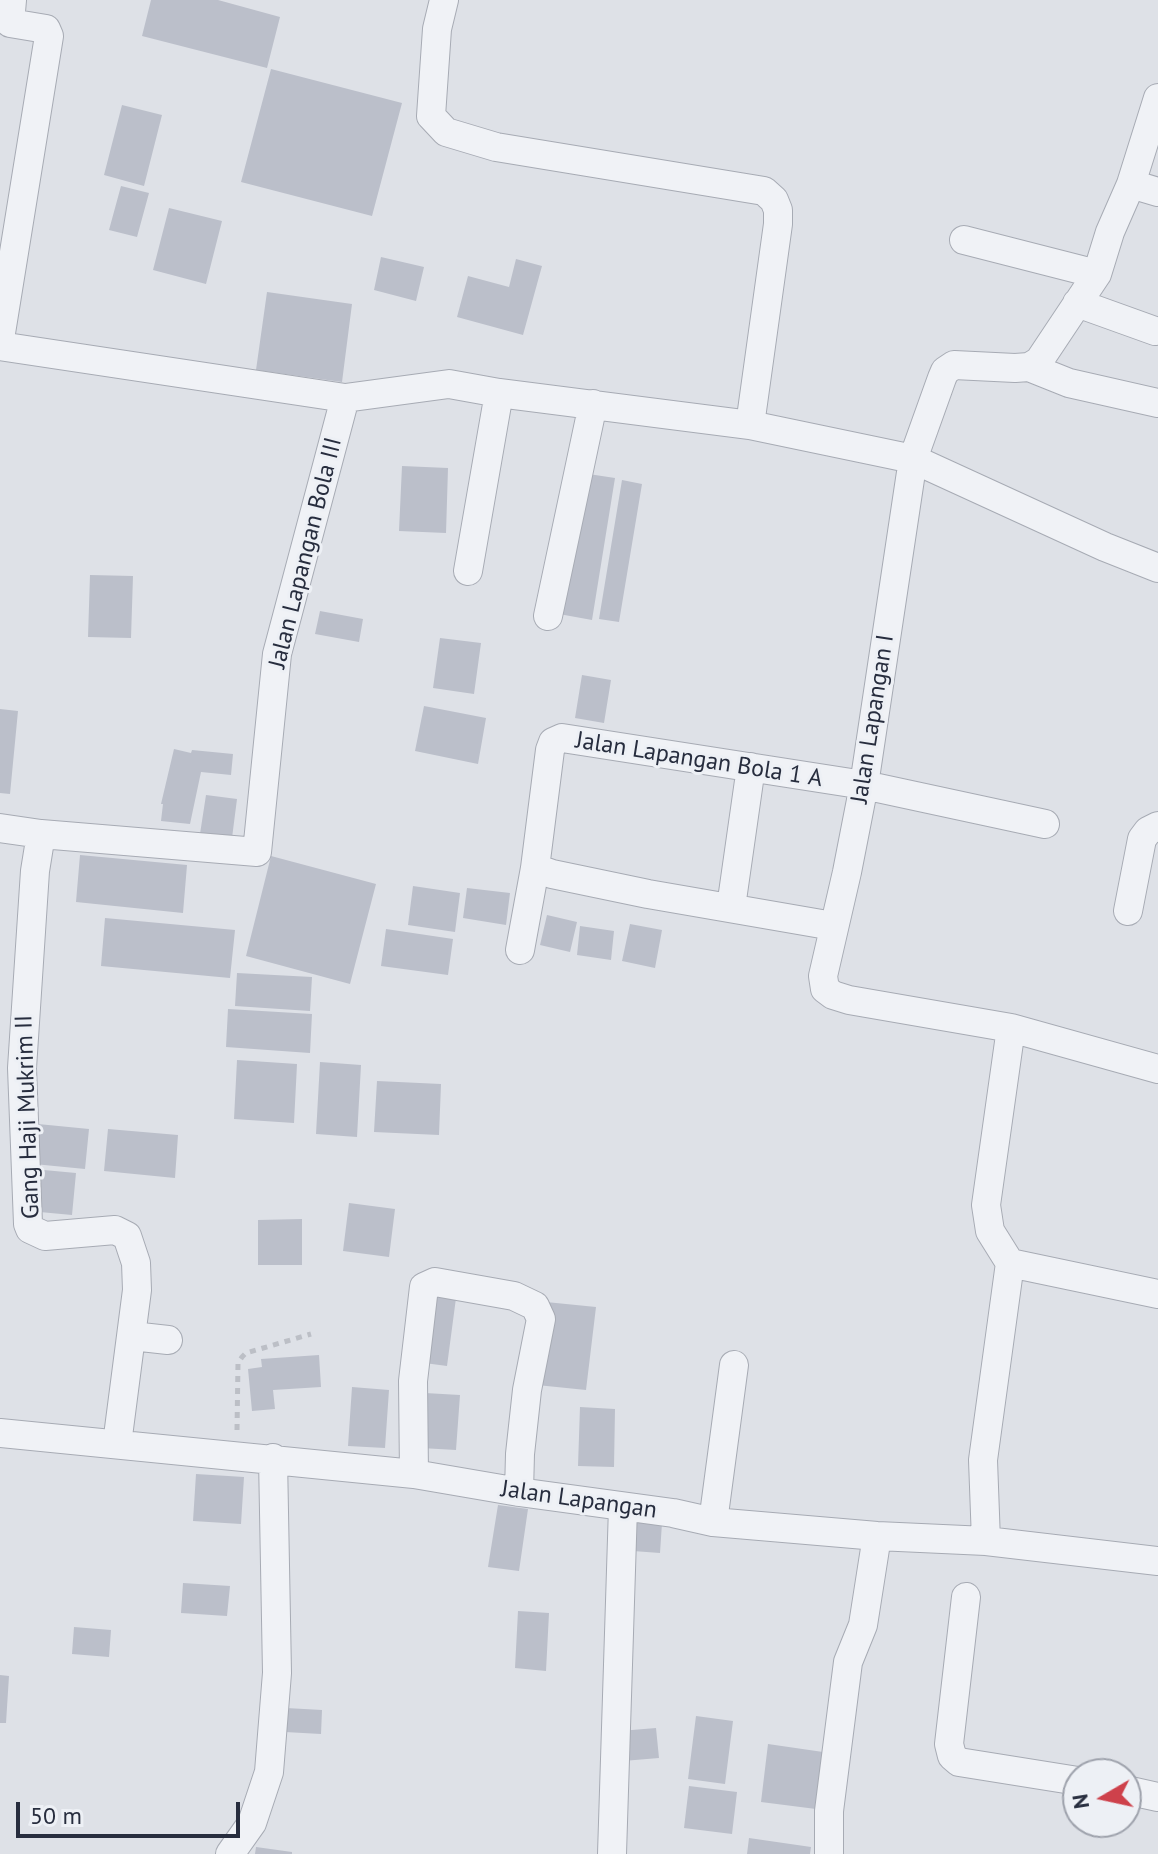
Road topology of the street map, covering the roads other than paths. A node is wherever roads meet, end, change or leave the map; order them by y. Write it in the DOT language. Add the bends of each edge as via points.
graph roads {
  1 [pos="12,0"];
  2 [pos="444,0"];
  3 [pos="1158,98"];
  4 [pos="1144,188"];
  5 [pos="964,240"];
  6 [pos="1097,274"];
  7 [pos="1077,303"];
  8 [pos="1155,331"];
  9 [pos="0,339"];
  10 [pos="0,346"];
  11 [pos="1029,367"];
  12 [pos="499,393"];
  13 [pos="345,398"];
  14 [pos="1158,403"];
  15 [pos="593,404"];
  16 [pos="750,425"];
  17 [pos="913,459"];
  18 [pos="1158,568"];
  19 [pos="468,571"];
  20 [pos="548,616"];
  21 [pos="751,767"];
  22 [pos="864,785"];
  23 [pos="1045,824"];
  24 [pos="1158,826"];
  25 [pos="0,828"];
  26 [pos="41,834"];
  27 [pos="535,868"];
  28 [pos="731,907"];
  29 [pos="1128,911"];
  30 [pos="833,926"];
  31 [pos="520,950"];
  32 [pos="1011,1028"];
  33 [pos="1158,1069"];
  34 [pos="1010,1263"];
  35 [pos="1158,1294"];
  36 [pos="132,1336"];
  37 [pos="168,1340"];
  38 [pos="734,1365"];
  39 [pos="0,1433"];
  40 [pos="117,1444"];
  41 [pos="273,1458"];
  42 [pos="414,1474"];
  43 [pos="519,1492"];
  44 [pos="623,1507"];
  45 [pos="713,1522"];
  46 [pos="877,1536"];
  47 [pos="986,1541"];
  48 [pos="1158,1561"];
  49 [pos="966,1597"];
  50 [pos="1062,1778"];
  51 [pos="230,1854"];
  52 [pos="612,1854"];
  53 [pos="829,1854"];
  1 -- 9 [label="street" via="10,23 46,29 49,36"];
  2 -- 16 [label="street" via="431,116 446,132 496,147 764,191 774,200 778,224"];
  3 -- 4 [label="street"];
  4 -- 6 [label="street" via="1110,232"];
  5 -- 6 [label="street"];
  6 -- 7 [label="street"];
  7 -- 8 [label="street"];
  7 -- 11 [label="street" via="1039,361"];
  10 -- 13 [label="street"];
  11 -- 14 [label="street" via="1069,383"];
  11 -- 17 [label="street, Jalan Lapangan I" via="954,365 945,371"];
  12 -- 13 [label="street" via="449,384"];
  12 -- 15 [label="street"];
  12 -- 19 [label="street"];
  13 -- 26 [label="street, Jalan Lapangan Bola III" via="277,654 257,852"];
  15 -- 16 [label="street"];
  15 -- 20 [label="street"];
  16 -- 17 [label="street"];
  17 -- 18 [label="street"];
  17 -- 22 [label="street, Jalan Lapangan I"];
  21 -- 22 [label="street, Jalan Lapangan Bola 1 A"];
  21 -- 27 [label="street, Jalan Lapangan Bola 1 A" via="562,738 553,742"];
  21 -- 28 [label="street"];
  22 -- 23 [label="street, Jalan Lapangan Bola 1 A"];
  22 -- 30 [label="street, Jalan Lapangan I"];
  24 -- 29 [label="street" via="1142,839"];
  25 -- 26 [label="street"];
  26 -- 36 [label="street, Gang Haji Mukrim II" via="22,1068 28,1224 45,1236 115,1230 127,1236 136,1263"];
  27 -- 28 [label="street"];
  27 -- 31 [label="street, Jalan Lapangan Bola 1 A"];
  28 -- 30 [label="street"];
  30 -- 32 [label="street, Jalan Lapangan I" via="823,976 825,989 833,995"];
  32 -- 33 [label="street"];
  32 -- 34 [label="street" via="986,1205 990,1231"];
  34 -- 35 [label="street"];
  34 -- 47 [label="street" via="983,1460"];
  36 -- 37 [label="street"];
  36 -- 40 [label="street, Gang Haji Mukrim II"];
  38 -- 45 [label="street"];
  39 -- 40 [label="street, Jalan Lapangan"];
  40 -- 41 [label="street, Jalan Lapangan"];
  41 -- 42 [label="street, Jalan Lapangan"];
  41 -- 51 [label="street" via="277,1673 269,1772 252,1823"];
  42 -- 43 [label="street, Jalan Lapangan"];
  42 -- 43 [label="street" via="413,1381 424,1287 435,1282 514,1296 535,1306 541,1319 526,1403"];
  43 -- 44 [label="street, Jalan Lapangan"];
  44 -- 45 [label="street, Jalan Lapangan"];
  44 -- 52 [label="street"];
  45 -- 46 [label="street, Jalan Lapangan"];
  46 -- 47 [label="street, Jalan Lapangan"];
  46 -- 53 [label="street" via="863,1625 848,1662 829,1811"];
  47 -- 48 [label="street, Jalan Lapangan"];
  49 -- 50 [label="street" via="949,1744 952,1756 959,1762"];
}
